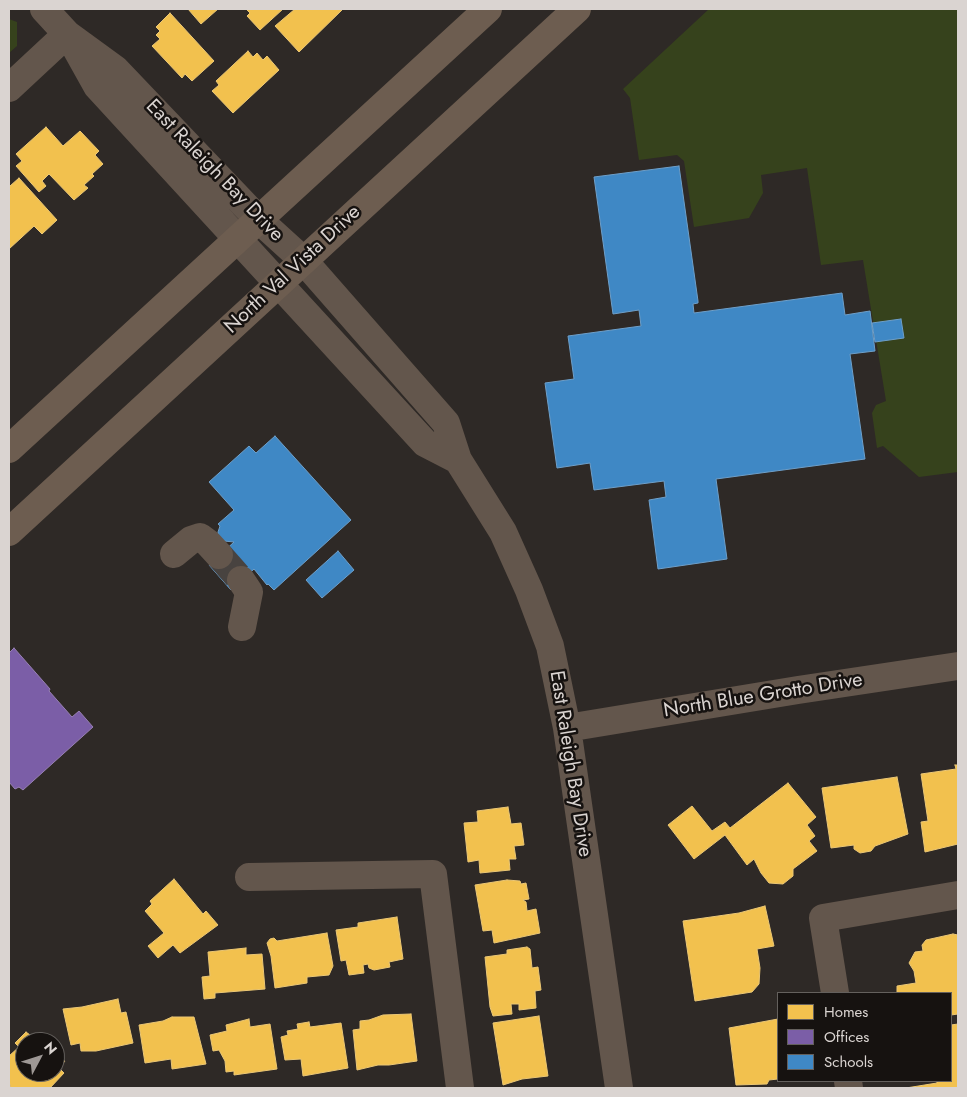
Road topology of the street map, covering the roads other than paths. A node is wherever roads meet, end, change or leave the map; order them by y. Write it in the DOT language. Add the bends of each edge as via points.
graph roads {
  1 [pos="44,9"];
  2 [pos="488,9"];
  3 [pos="577,9"];
  4 [pos="67,34"];
  5 [pos="9,88"];
  6 [pos="259,220"];
  7 [pos="238,239"];
  8 [pos="304,260"];
  9 [pos="279,283"];
  10 [pos="9,450"];
  11 [pos="458,460"];
  12 [pos="9,532"];
  13 [pos="174,554"];
  14 [pos="219,555"];
  15 [pos="242,580"];
  16 [pos="242,628"];
  17 [pos="958,666"];
  18 [pos="567,728"];
  19 [pos="249,877"];
  20 [pos="958,895"];
  21 [pos="835,992"];
  22 [pos="460,1088"];
  23 [pos="619,1088"];
  1 -- 4 [label="street, East Raleigh Bay Drive"];
  2 -- 6 [label="main road"];
  3 -- 8 [label="main road, North Val Vista Drive"];
  4 -- 5 [label="street"];
  4 -- 6 [label="street, East Raleigh Bay Drive" via="115,69"];
  4 -- 7 [label="street, East Raleigh Bay Drive" via="97,86"];
  6 -- 7 [label="main road"];
  6 -- 8 [label="street, East Raleigh Bay Drive"];
  7 -- 9 [label="street, East Raleigh Bay Drive"];
  7 -- 10 [label="main road"];
  8 -- 9 [label="main road, North Val Vista Drive"];
  8 -- 11 [label="street, East Raleigh Bay Drive" via="446,423"];
  9 -- 11 [label="street, East Raleigh Bay Drive" via="425,443"];
  9 -- 12 [label="main road, North Val Vista Drive"];
  11 -- 18 [label="street, East Raleigh Bay Drive" via="503,532 529,590 550,646"];
  13 -- 14 [label="street" via="200,537"];
  15 -- 16 [label="street" via="249,592"];
  17 -- 18 [label="street, North Blue Grotto Drive"];
  18 -- 23 [label="street, East Raleigh Bay Drive"];
  19 -- 22 [label="street" via="433,874"];
  20 -- 21 [label="street" via="823,918"];
}
